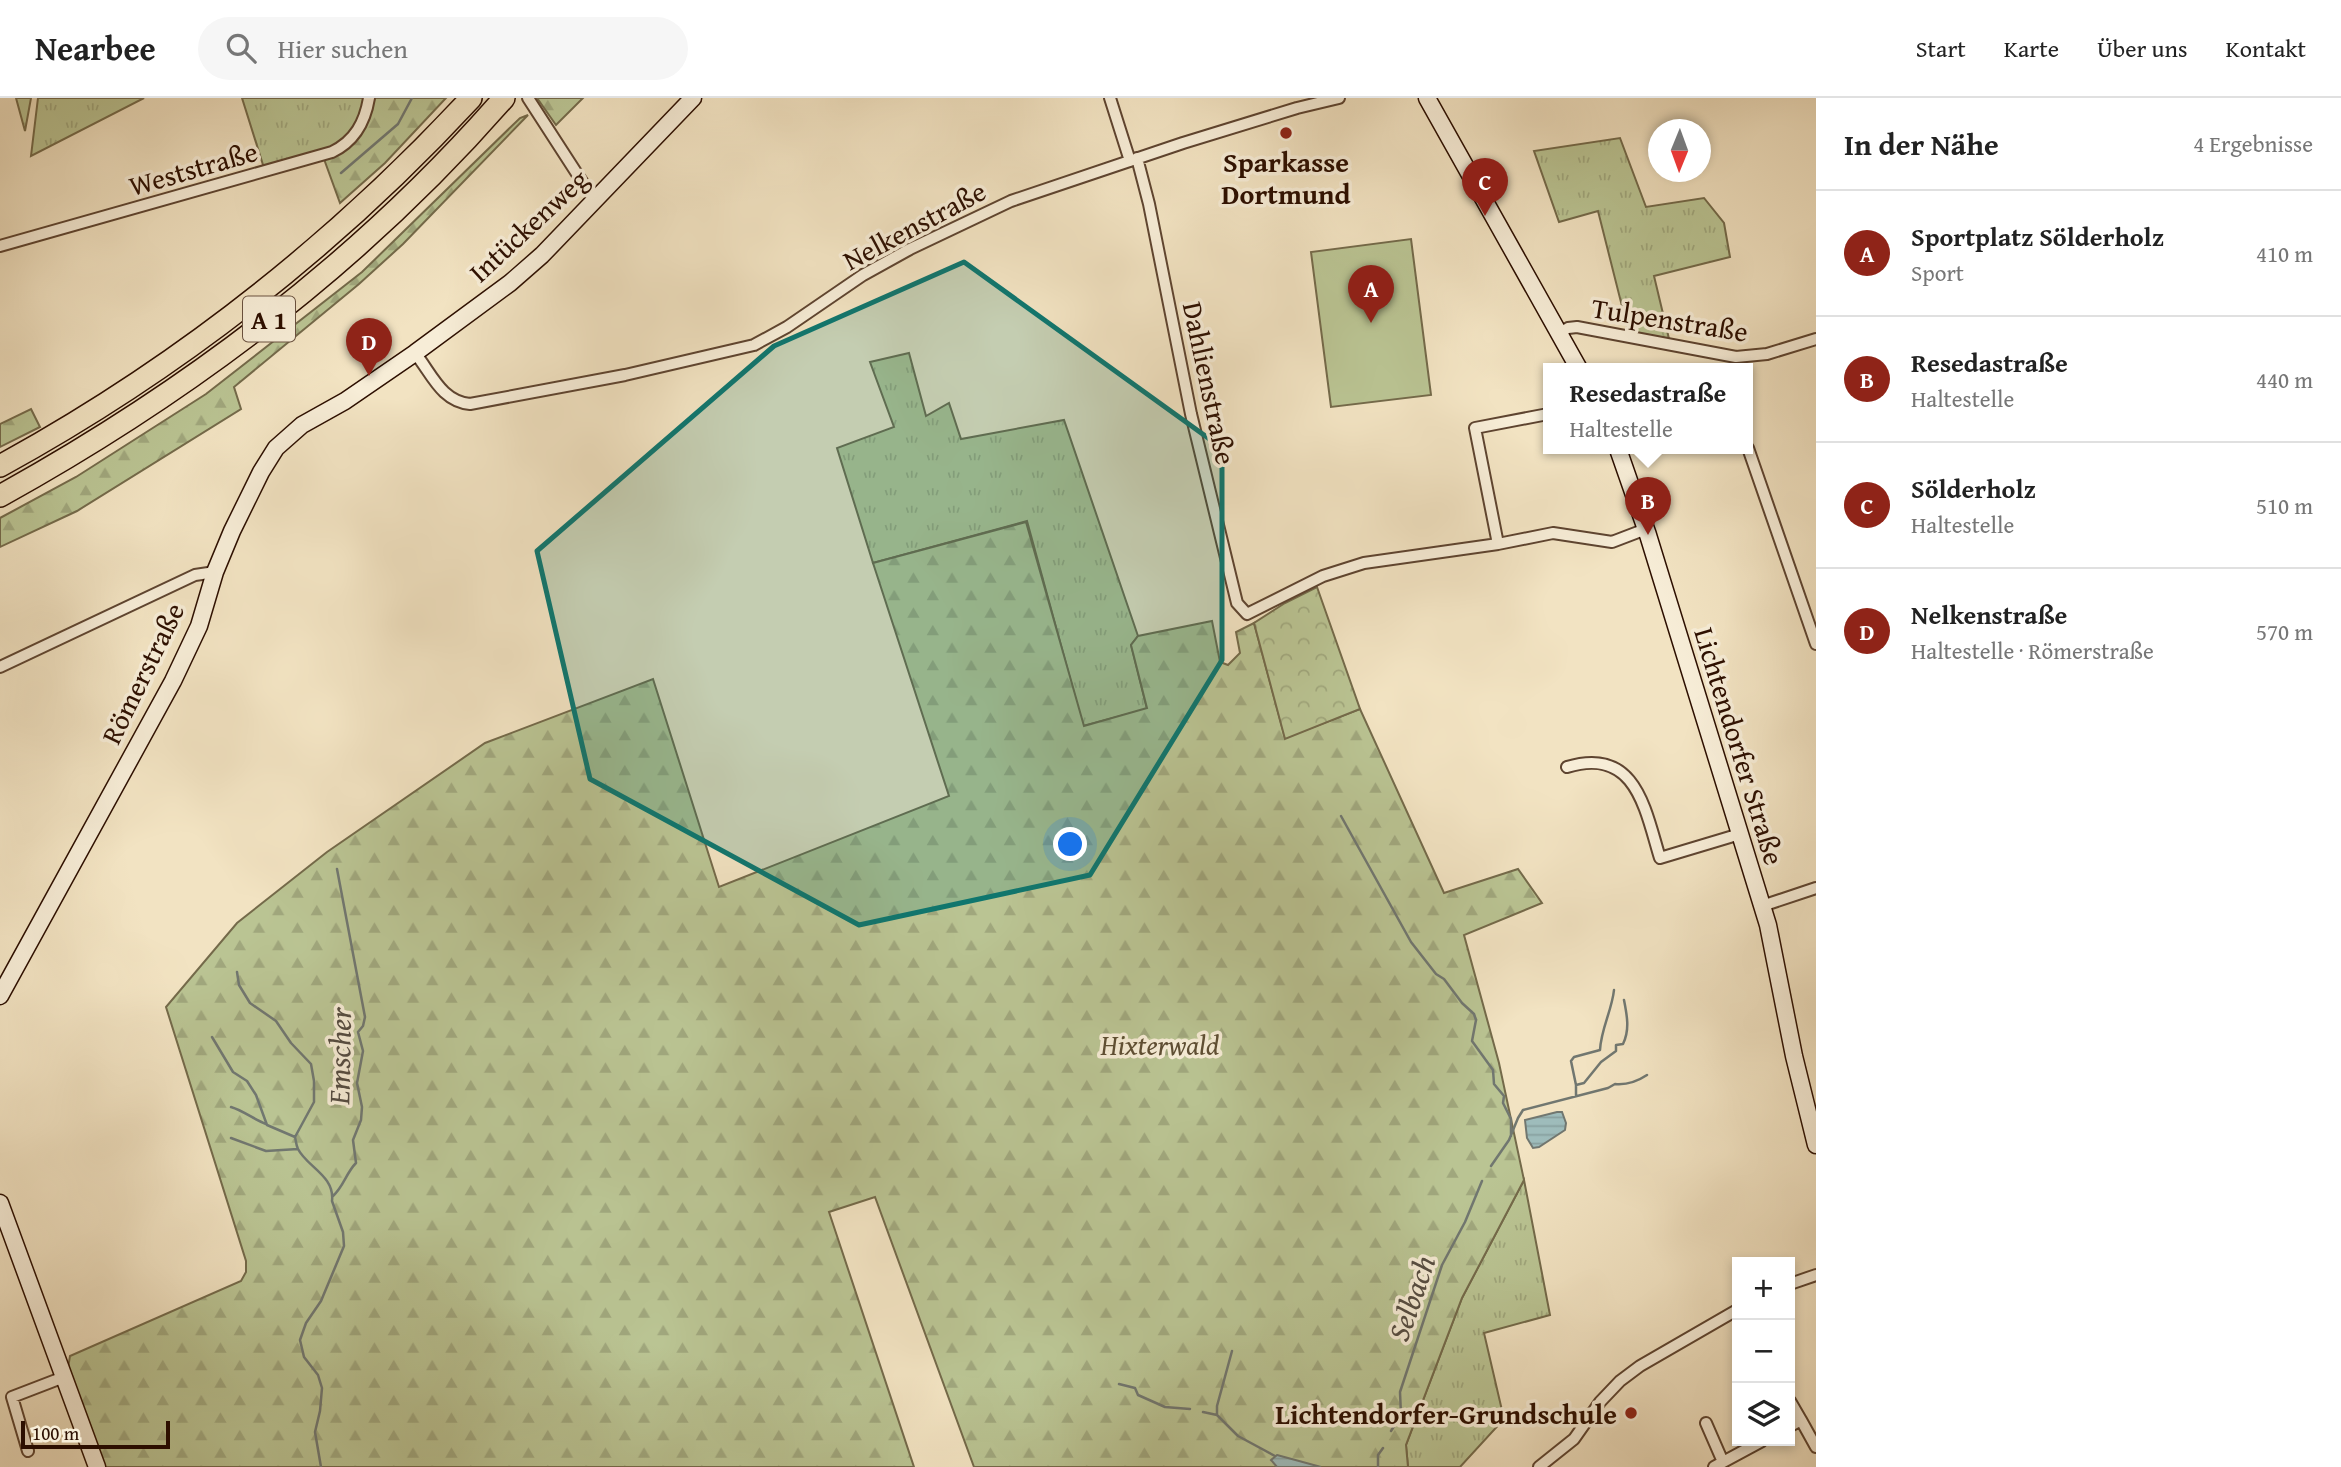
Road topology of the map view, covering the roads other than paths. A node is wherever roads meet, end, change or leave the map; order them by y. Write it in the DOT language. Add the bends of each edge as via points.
graph roads {
  1 [pos="369,98"];
  2 [pos="471,98"];
  3 [pos="504,98"];
  4 [pos="693,98"];
  5 [pos="1110,98"];
  6 [pos="1339,98"];
  7 [pos="1427,98"];
  8 [pos="530,101"];
  9 [pos="1134,160"];
  10 [pos="594,200"];
  11 [pos="0,246"];
  12 [pos="1559,333"];
  13 [pos="1816,339"];
  14 [pos="415,353"];
  15 [pos="1720,355"];
  16 [pos="1576,363"];
  17 [pos="1720,363"];
  18 [pos="384,373"];
  19 [pos="1543,415"];
  20 [pos="1620,454"];
  21 [pos="1750,454"];
  22 [pos="0,466"];
  23 [pos="0,496"];
  24 [pos="1646,529"];
  25 [pos="1498,544"];
  26 [pos="215,572"];
  27 [pos="1813,625"];
  28 [pos="1816,644"];
  29 [pos="0,667"];
  30 [pos="1567,767"];
  31 [pos="1740,834"];
  32 [pos="1816,888"];
  33 [pos="1762,906"];
  34 [pos="0,996"];
  35 [pos="1816,1145"];
  36 [pos="0,1203"];
  37 [pos="3,1221"];
  38 [pos="1816,1275"];
  39 [pos="1795,1282"];
  40 [pos="1732,1313"];
  41 [pos="64,1377"];
  42 [pos="1795,1410"];
  43 [pos="1801,1420"];
  44 [pos="1706,1423"];
  45 [pos="1795,1423"];
  46 [pos="1752,1446"];
  47 [pos="1816,1447"];
  48 [pos="28,1451"];
  49 [pos="1718,1464"];
  50 [pos="97,1467"];
  51 [pos="1539,1467"];
  1 -- 11 [label="street, Weststraße" via="356,132 332,152"];
  2 -- 22 [label="highway, A 1" via="367,203 240,311 109,402"];
  3 -- 23 [label="highway, A 1" via="379,227 266,322 138,414"];
  4 -- 10 [label="street, Intückenweg"];
  5 -- 9 [label="street, Dahlienstraße"];
  6 -- 9 [label="street, Nelkenstraße"];
  7 -- 12 [label="street"];
  8 -- 10 [label="street"];
  9 -- 14 [label="street, Nelkenstraße" via="1011,201 957,226 863,275 754,345 470,404 450,399"];
  9 -- 25 [label="street, Dahlienstraße" via="1150,204 1191,414 1237,603 1247,614 1337,570"];
  10 -- 14 [label="street, Intückenweg" via="510,284"];
  12 -- 15 [label="street, Tulpenstraße" via="1577,327"];
  12 -- 16 [label="street"];
  13 -- 15 [label="street, Tulpenstraße" via="1758,356"];
  14 -- 18 [label="street, Intückenweg"];
  15 -- 17 [label="street"];
  18 -- 26 [label="street, Römerstraße" via="302,425 276,448"];
  19 -- 25 [label="street" via="1475,428"];
  20 -- 24 [label="street, Lichtendorfer Straße"];
  21 -- 27 [label="street"];
  24 -- 25 [label="street" via="1612,542 1553,533"];
  24 -- 31 [label="street, Lichtendorfer Straße"];
  26 -- 29 [label="street" via="195,575"];
  26 -- 34 [label="street, Römerstraße" via="199,626 173,681"];
  27 -- 28 [label="street"];
  30 -- 31 [label="street" via="1594,762 1627,777 1639,792 1660,858"];
  31 -- 33 [label="street, Lichtendorfer Straße"];
  32 -- 33 [label="street"];
  33 -- 35 [label="street, Lichtendorfer Straße"];
  36 -- 37 [label="street"];
  37 -- 41 [label="street"];
  38 -- 39 [label="street"];
  40 -- 51 [label="street" via="1620,1381 1574,1439"];
  41 -- 48 [label="street" via="12,1397"];
  41 -- 50 [label="street"];
  42 -- 43 [label="street"];
  43 -- 45 [label="street"];
  43 -- 47 [label="street"];
  44 -- 49 [label="street"];
  46 -- 49 [label="street"];
}
